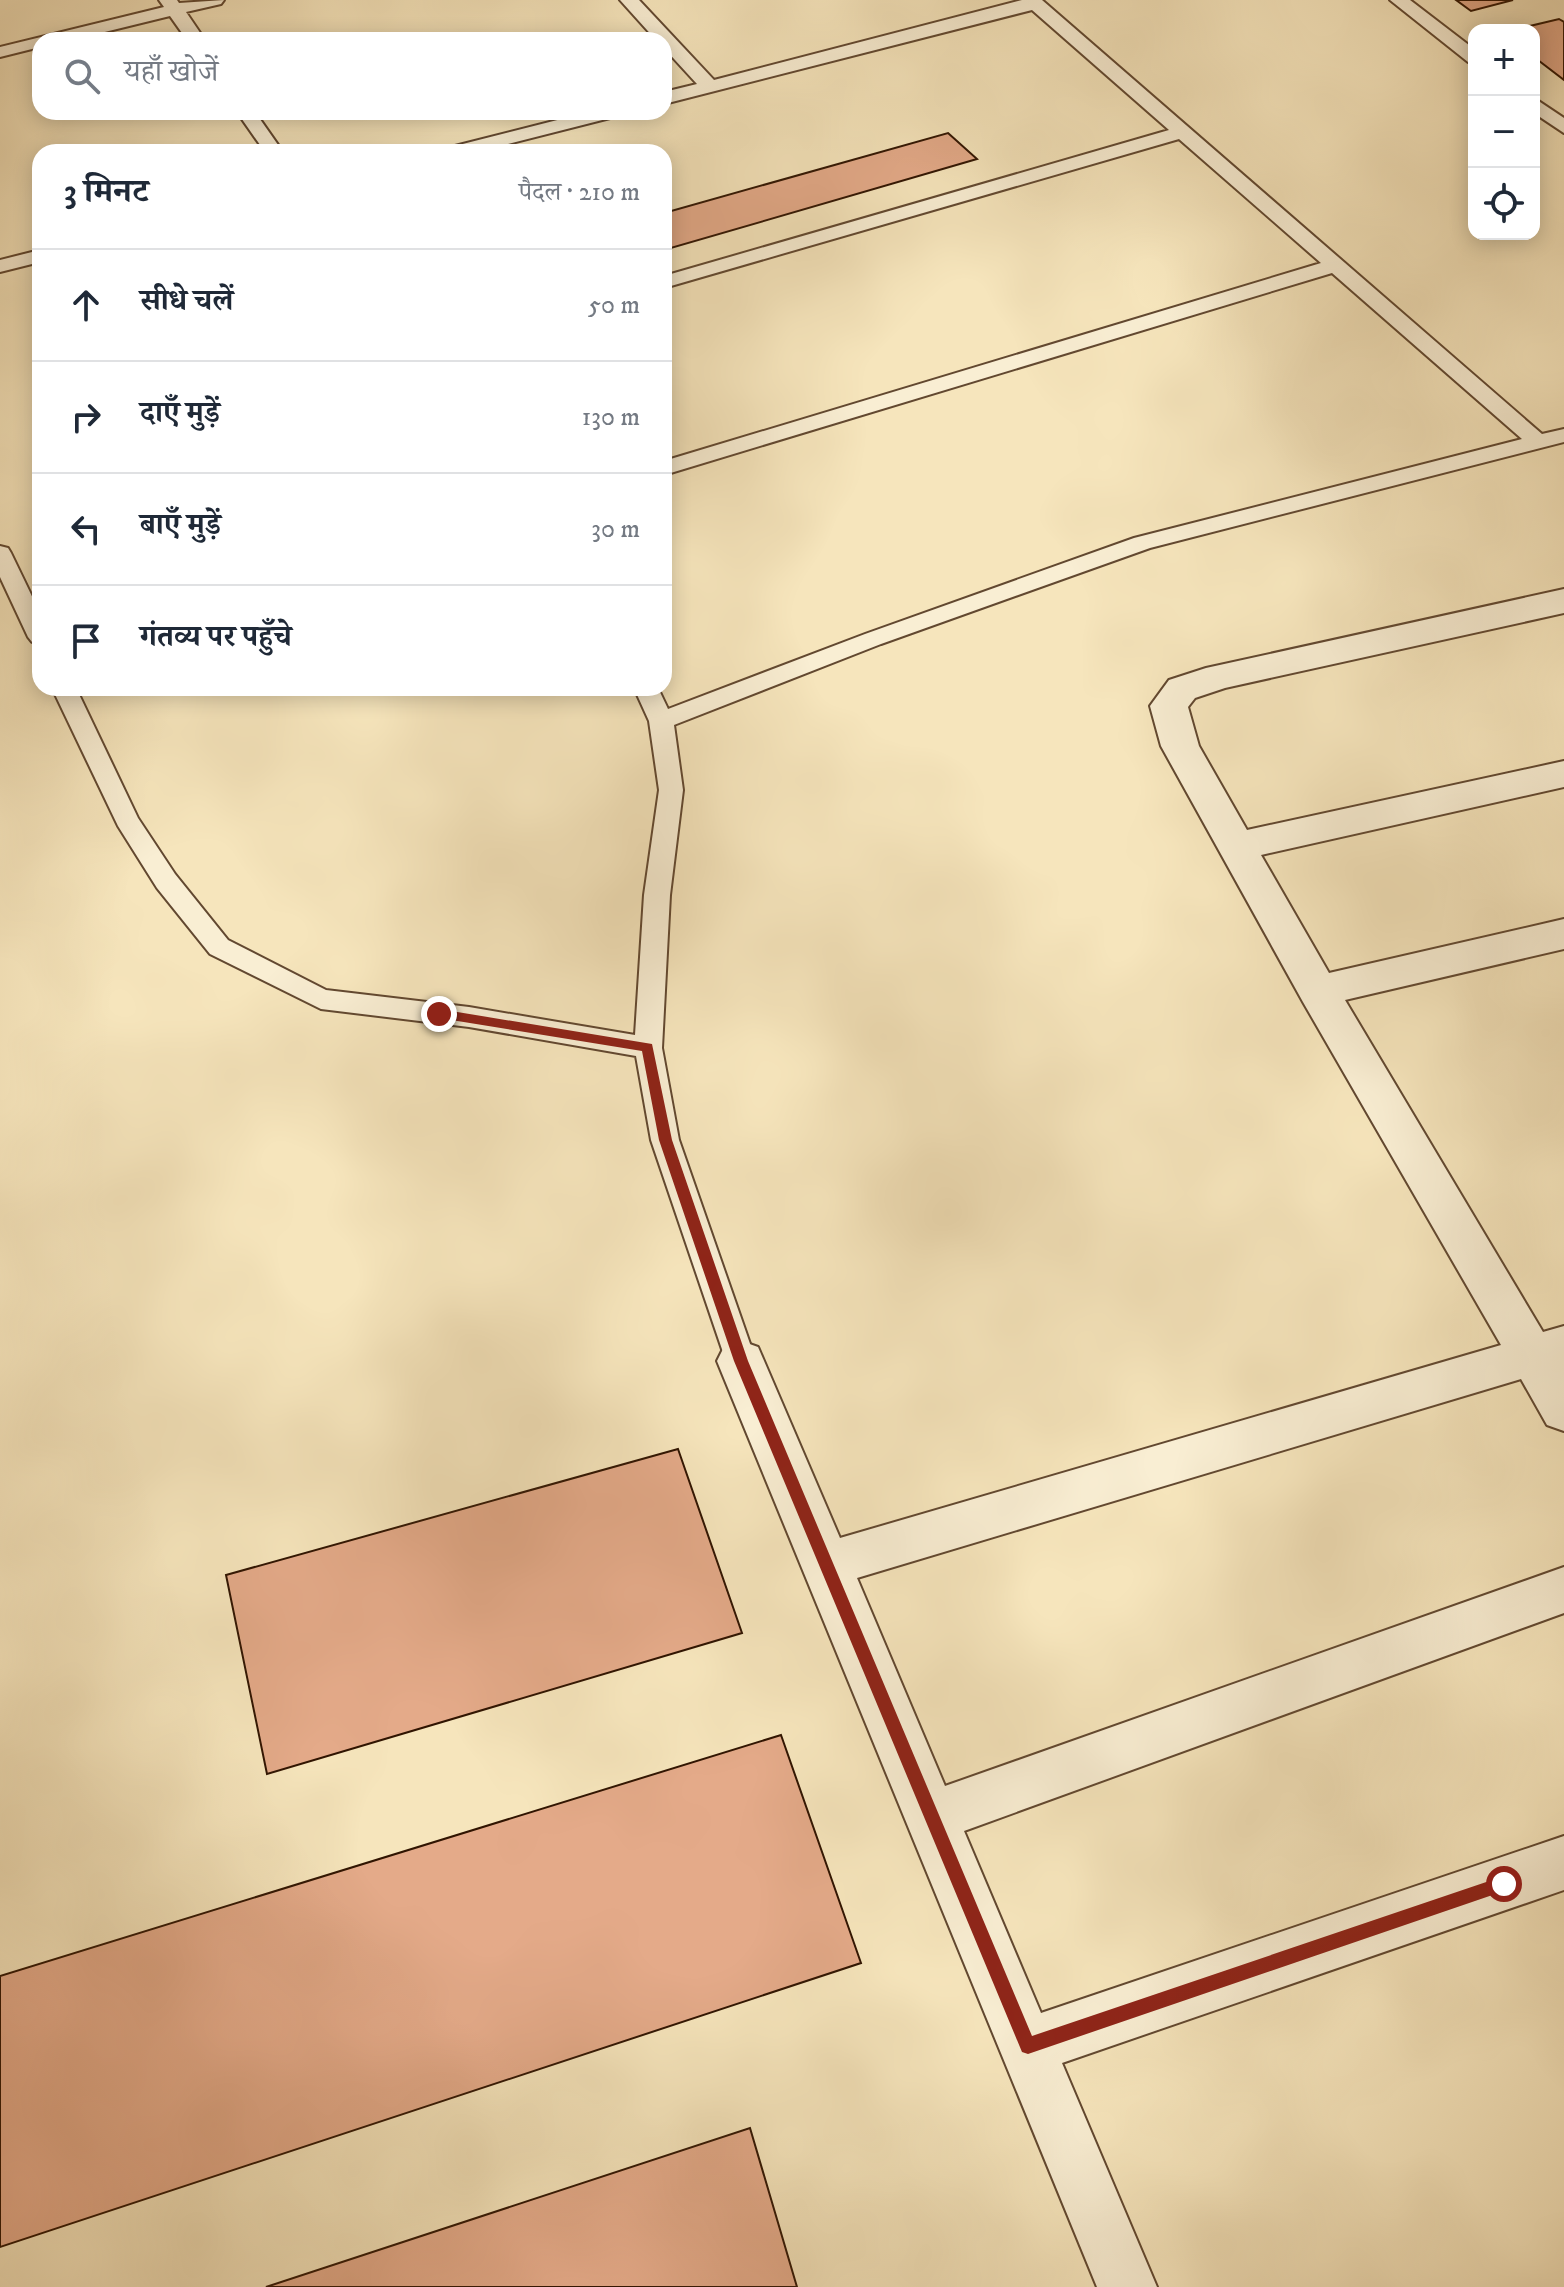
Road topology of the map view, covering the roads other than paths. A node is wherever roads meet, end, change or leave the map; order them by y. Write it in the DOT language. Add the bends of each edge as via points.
graph roads {
  1 [pos="215,0"];
  2 [pos="629,0"];
  3 [pos="1399,0"];
  4 [pos="1033,2"];
  5 [pos="171,5"];
  6 [pos="78,32"];
  7 [pos="190,32"];
  8 [pos="659,32"];
  9 [pos="32,44"];
  10 [pos="672,46"];
  11 [pos="0,52"];
  12 [pos="1468,53"];
  13 [pos="710,87"];
  14 [pos="672,96"];
  15 [pos="1540,109"];
  16 [pos="252,120"];
  17 [pos="580,120"];
  18 [pos="1564,127"];
  19 [pos="1182,132"];
  20 [pos="268,144"];
  21 [pos="485,144"];
  22 [pos="32,258"];
  23 [pos="0,266"];
  24 [pos="1334,266"];
  25 [pos="672,280"];
  26 [pos="1564,435"];
  27 [pos="1536,440"];
  28 [pos="672,466"];
  29 [pos="0,553"];
  30 [pos="1564,601"];
  31 [pos="32,620"];
  32 [pos="68,696"];
  33 [pos="650,696"];
  34 [pos="661,721"];
  35 [pos="1564,774"];
  36 [pos="1237,846"];
  37 [pos="1564,934"];
  38 [pos="1318,991"];
  39 [pos="648,1048"];
  40 [pos="1548,1352"];
  41 [pos="741,1361"];
  42 [pos="1564,1410"];
  43 [pos="829,1564"];
  44 [pos="1564,1590"];
  45 [pos="933,1816"];
  46 [pos="1564,1863"];
  47 [pos="1028,2046"];
  48 [pos="1127,2287"];
  1 -- 5 [label="lane"];
  2 -- 8 [label="lane"];
  3 -- 12 [label="lane"];
  4 -- 13 [label="lane"];
  4 -- 19 [label="lane"];
  5 -- 6 [label="lane"];
  5 -- 7 [label="lane"];
  9 -- 11 [label="lane"];
  10 -- 13 [label="lane"];
  13 -- 14 [label="lane"];
  15 -- 18 [label="lane"];
  16 -- 20 [label="lane"];
  17 -- 21 [label="lane"];
  19 -- 24 [label="lane"];
  19 -- 25 [label="lane"];
  22 -- 23 [label="lane"];
  24 -- 27 [label="lane"];
  24 -- 28 [label="lane"];
  26 -- 27 [label="lane"];
  27 -- 34 [label="lane" via="1142,543"];
  29 -- 31 [label="lane"];
  30 -- 36 [label="street" via="1182,689 1169,706 1180,746"];
  32 -- 39 [label="lane" via="127,820 166,881 219,947 321,999 469,1017"];
  33 -- 34 [label="lane"];
  34 -- 39 [label="lane" via="671,790 657,895"];
  35 -- 36 [label="street"];
  36 -- 38 [label="street"];
  37 -- 38 [label="street"];
  38 -- 40 [label="street"];
  39 -- 41 [label="lane" via="665,1140"];
  40 -- 42 [label="street"];
  40 -- 43 [label="street"];
  41 -- 43 [label="street"];
  43 -- 45 [label="street"];
  44 -- 45 [label="street"];
  45 -- 47 [label="street"];
  46 -- 47 [label="street"];
  47 -- 48 [label="street"];
}
